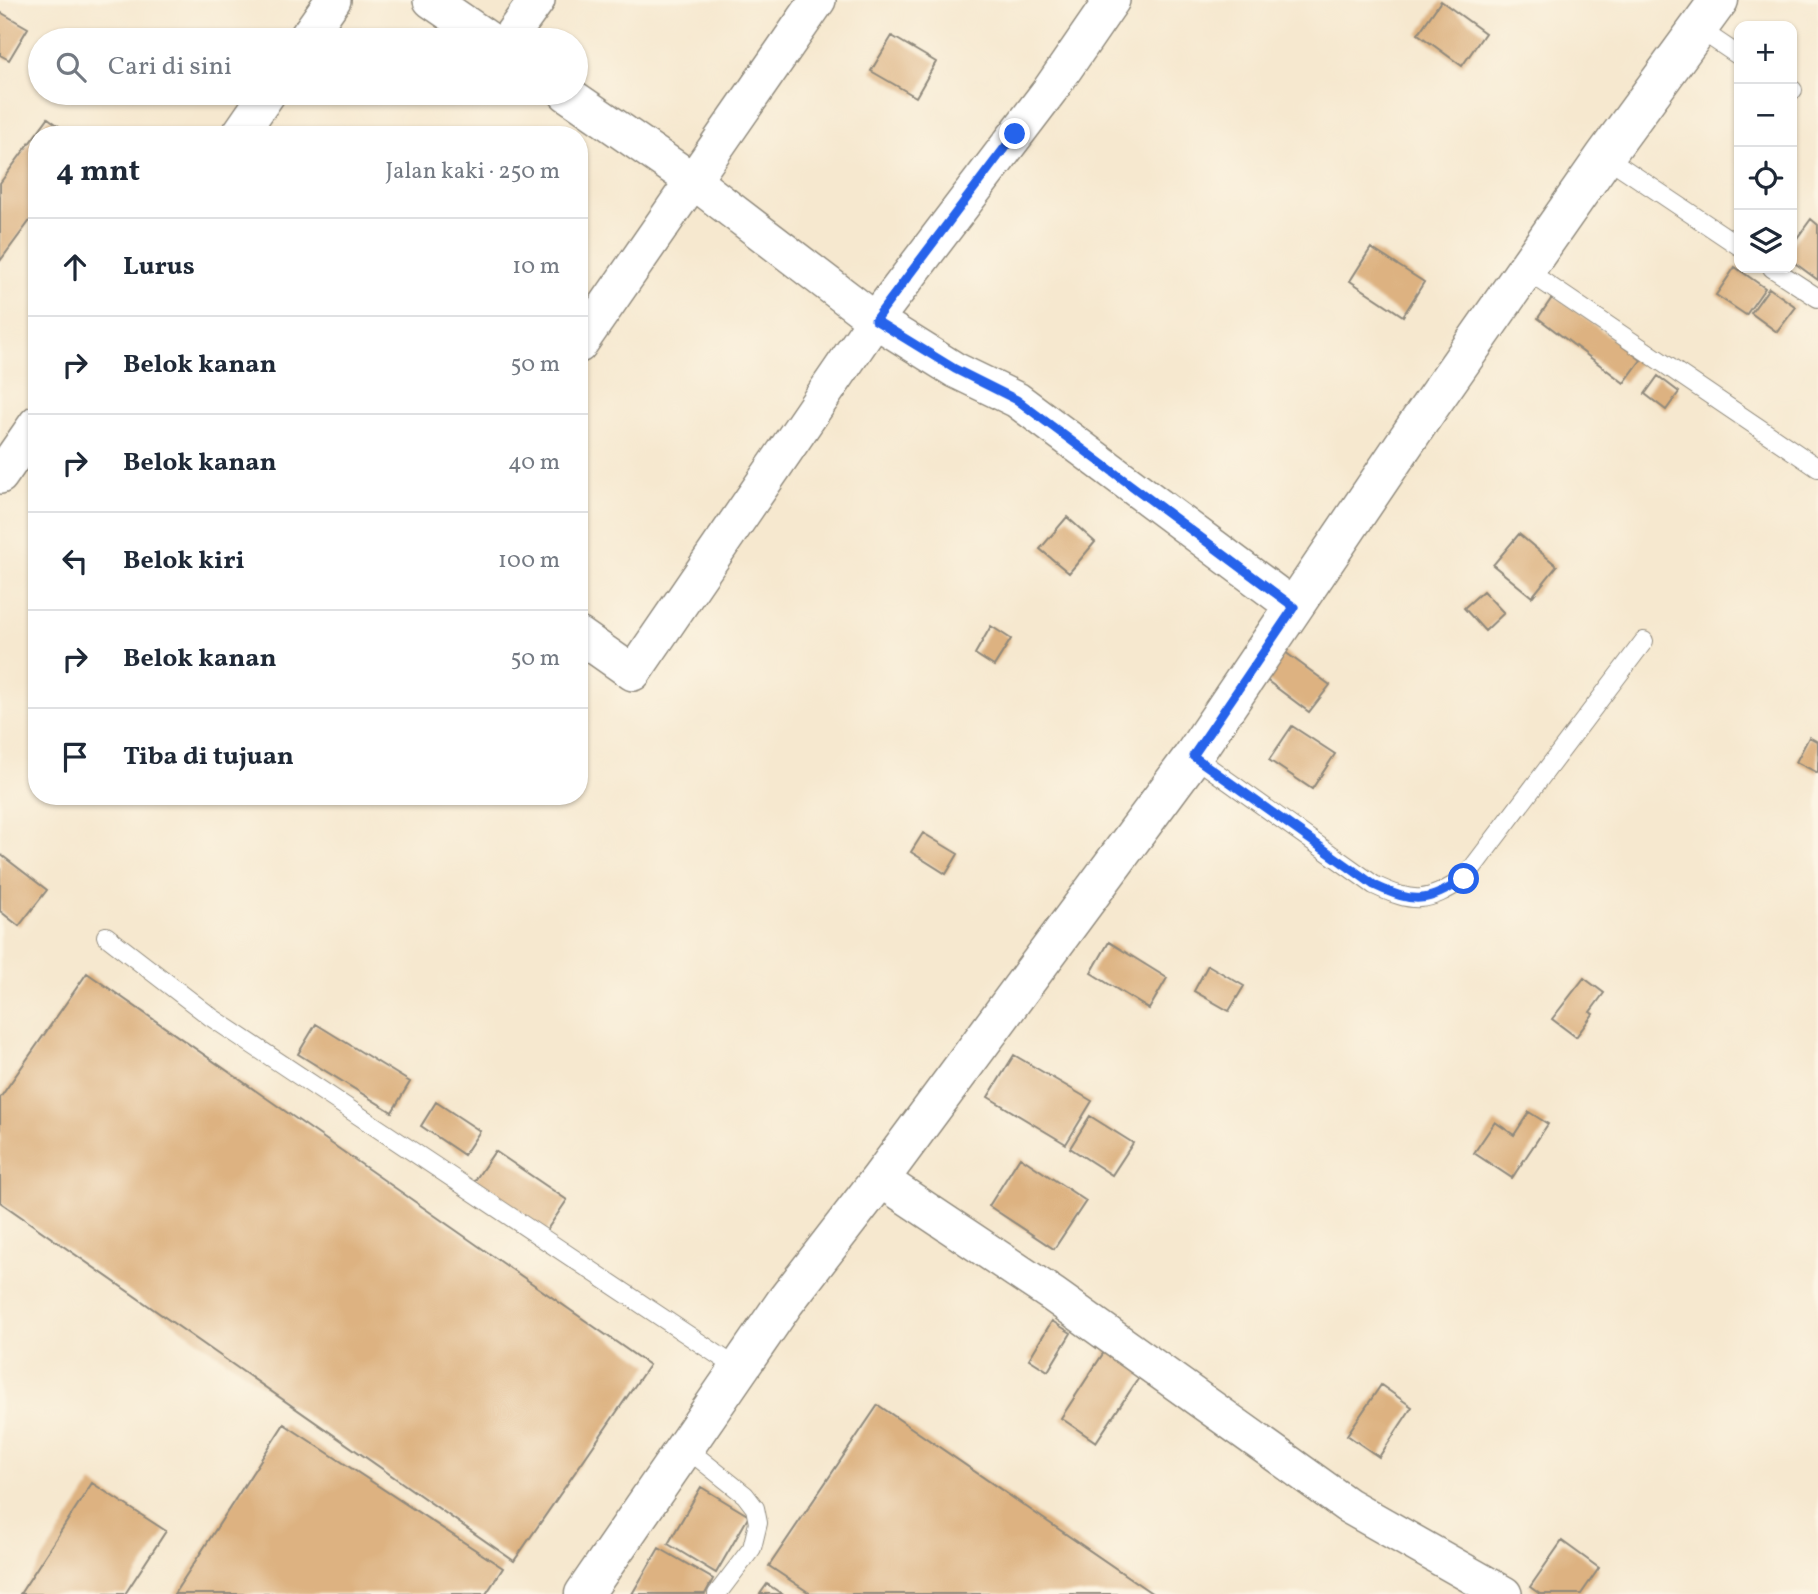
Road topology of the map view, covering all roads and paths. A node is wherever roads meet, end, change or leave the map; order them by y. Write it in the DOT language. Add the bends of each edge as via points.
graph roads {
  1 [pos="333,0"];
  2 [pos="431,0"];
  3 [pos="537,0"];
  4 [pos="818,0"];
  5 [pos="1112,0"];
  6 [pos="1709,15"];
  7 [pos="313,28"];
  8 [pos="472,28"];
  9 [pos="517,28"];
  10 [pos="1734,49"];
  11 [pos="260,105"];
  12 [pos="583,105"];
  13 [pos="245,126"];
  14 [pos="1605,156"];
  15 [pos="692,180"];
  16 [pos="1734,243"];
  17 [pos="1526,270"];
  18 [pos="1780,273"];
  19 [pos="1818,298"];
  20 [pos="875,320"];
  21 [pos="588,332"];
  22 [pos="28,436"];
  23 [pos="1818,468"];
  24 [pos="0,476"];
  25 [pos="1294,607"];
  26 [pos="588,641"];
  27 [pos="1644,641"];
  28 [pos="1193,756"];
  29 [pos="106,936"];
  30 [pos="880,1178"];
  31 [pos="758,1342"];
  32 [pos="686,1448"];
  33 [pos="584,1594"];
  34 [pos="717,1594"];
  35 [pos="1504,1594"];
  1 -- 7 [label="street"];
  2 -- 8 [label="street"];
  3 -- 9 [label="street"];
  4 -- 15 [label="street"];
  5 -- 20 [label="street" via="1050,90"];
  6 -- 10 [label="lane"];
  6 -- 14 [label="street"];
  11 -- 13 [label="street"];
  12 -- 15 [label="street"];
  14 -- 16 [label="lane"];
  14 -- 17 [label="street"];
  15 -- 20 [label="street"];
  15 -- 21 [label="street"];
  17 -- 23 [label="lane"];
  17 -- 25 [label="street"];
  18 -- 19 [label="lane"];
  20 -- 25 [label="street" via="1017,400"];
  20 -- 26 [label="street" via="633,673"];
  22 -- 24 [label="street"];
  25 -- 28 [label="street"];
  27 -- 28 [label="lane" via="1464,879 1441,894 1401,898 1374,885"];
  28 -- 30 [label="street"];
  29 -- 31 [label="lane" via="211,1017 669,1320"];
  30 -- 31 [label="street"];
  30 -- 35 [label="street" via="1052,1294 1347,1505"];
  31 -- 32 [label="street"];
  32 -- 33 [label="street"];
  32 -- 34 [label="lane" via="755,1508 758,1523 752,1548"];
}
